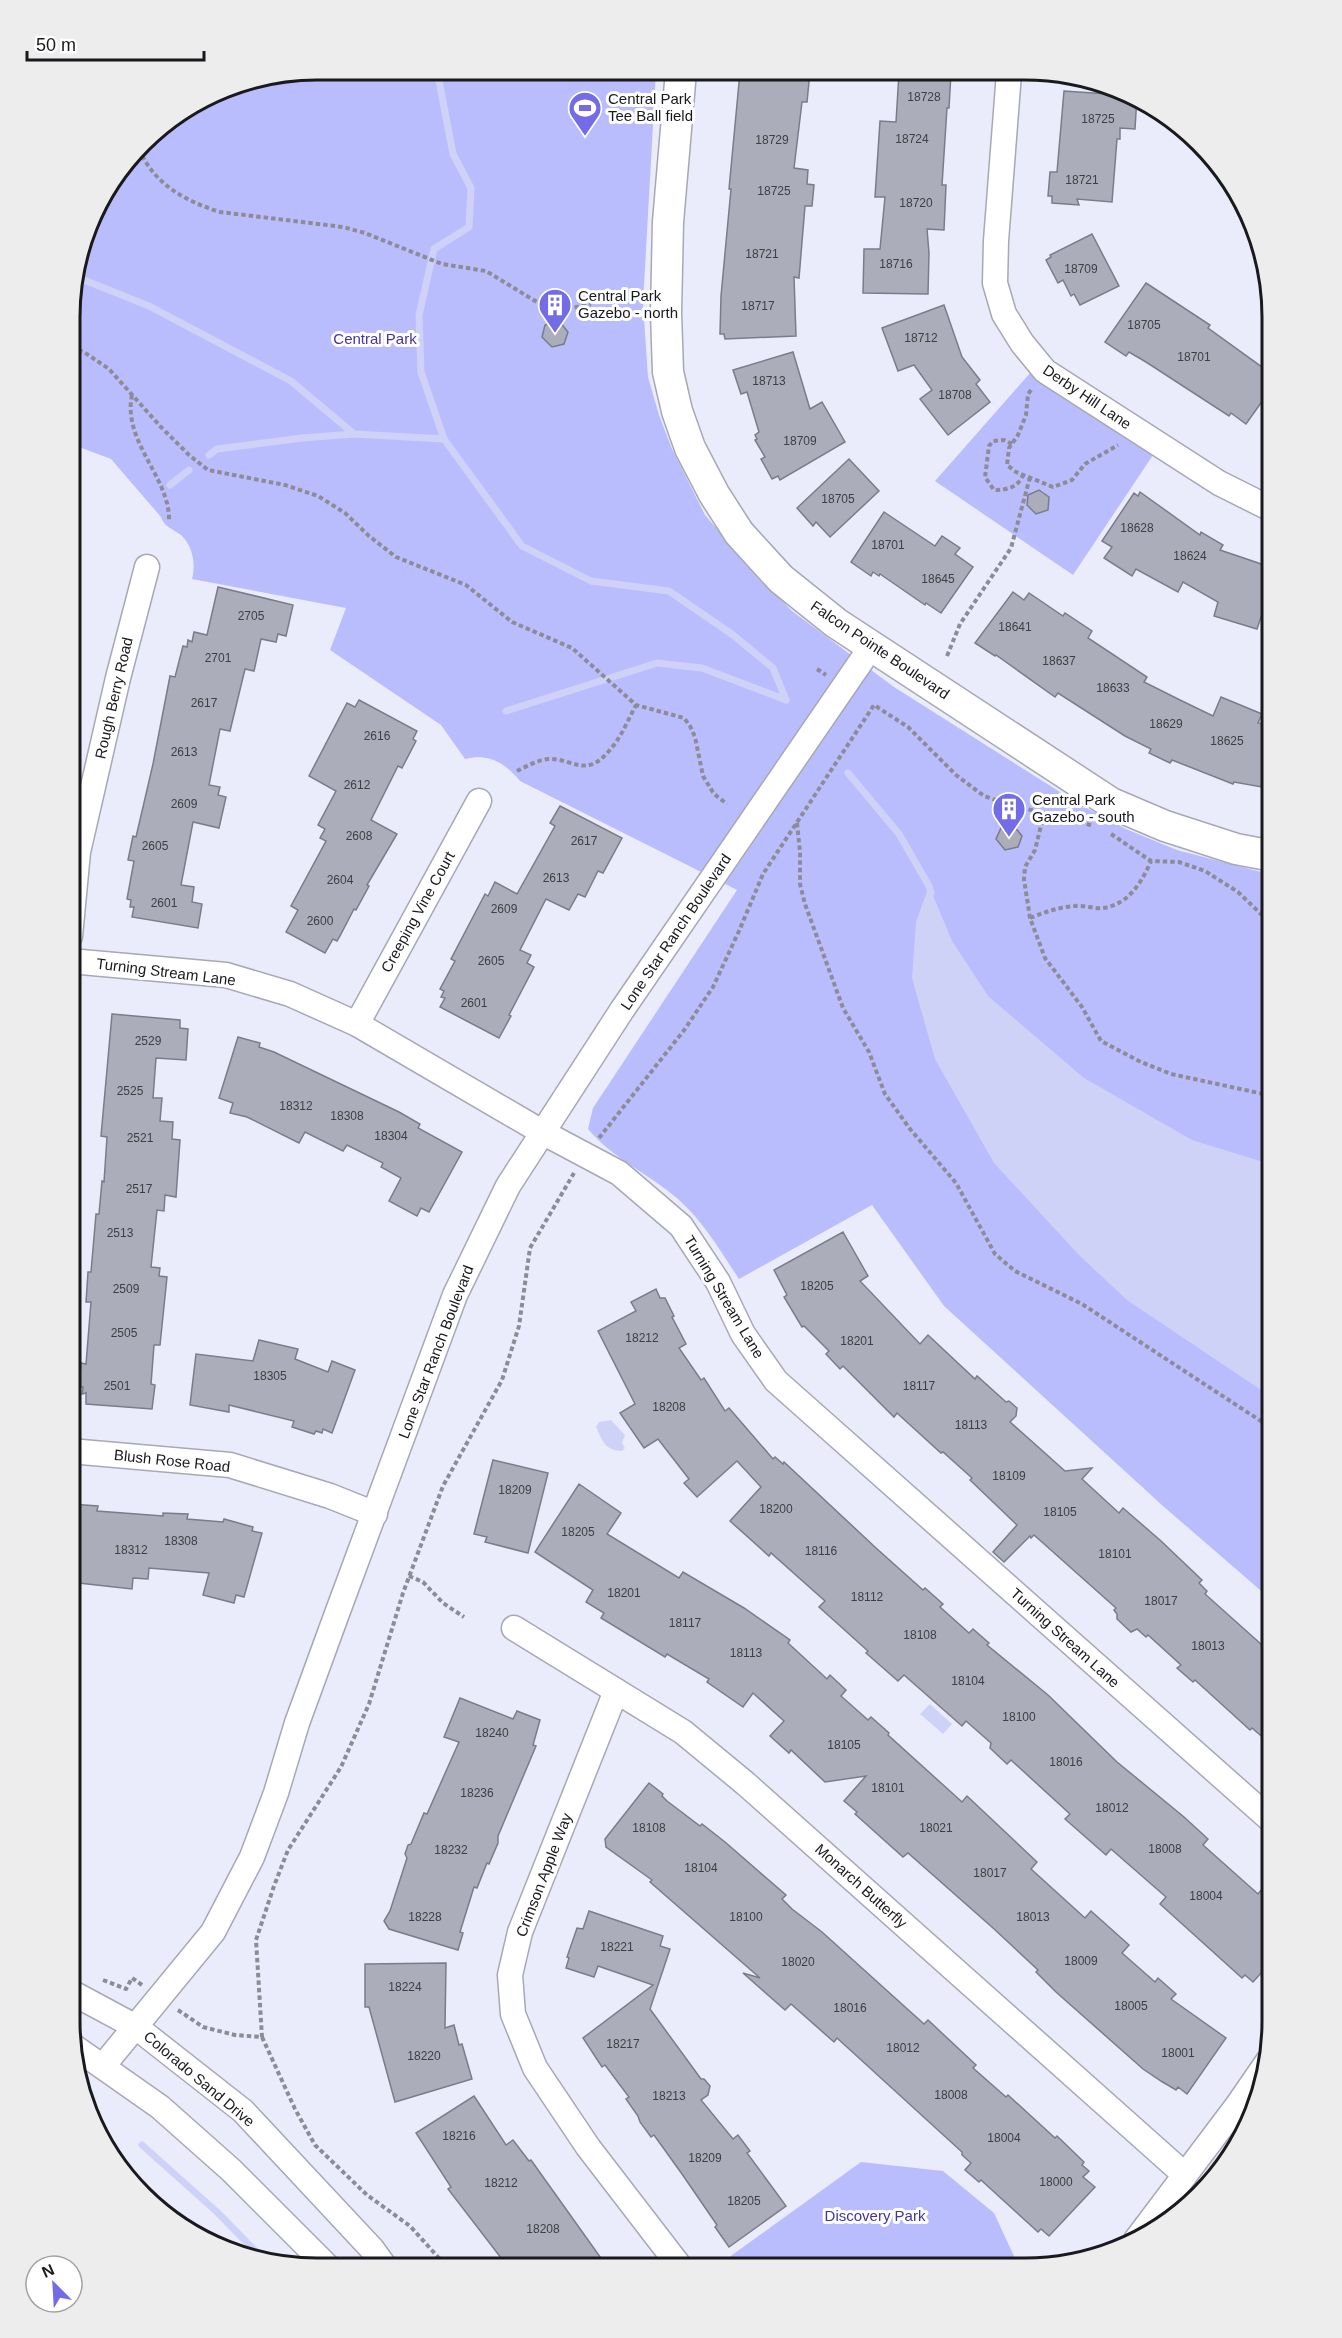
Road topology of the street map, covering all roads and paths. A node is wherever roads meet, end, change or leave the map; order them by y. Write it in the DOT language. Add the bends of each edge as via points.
graph roads {
  1 [pos="680,80"];
  2 [pos="1008,80"];
  3 [pos="142,156"];
  4 [pos="591,304"];
  5 [pos="80,351"];
  6 [pos="1034,386"];
  7 [pos="132,394"];
  8 [pos="1012,444"];
  9 [pos="1119,444"];
  10 [pos="1023,475"];
  11 [pos="1030,477"];
  12 [pos="1262,504"];
  13 [pos="169,522"];
  14 [pos="147,567"];
  15 [pos="872,647"];
  16 [pos="947,656"];
  17 [pos="636,705"];
  18 [pos="517,771"];
  19 [pos="479,801"];
  20 [pos="727,804"];
  21 [pos="1044,813"];
  22 [pos="797,822"];
  23 [pos="1098,827"];
  24 [pos="1106,830"];
  25 [pos="80,843"];
  26 [pos="1262,854"];
  27 [pos="1151,861"];
  28 [pos="1262,915"];
  29 [pos="1030,918"];
  30 [pos="80,962"];
  31 [pos="357,1024"];
  32 [pos="1262,1094"];
  33 [pos="542,1132"];
  34 [pos="600,1136"];
  35 [pos="574,1173"];
  36 [pos="1262,1422"];
  37 [pos="80,1452"];
  38 [pos="375,1514"];
  39 [pos="409,1576"];
  40 [pos="464,1617"];
  41 [pos="514,1628"];
  42 [pos="616,1691"];
  43 [pos="1262,1813"];
  44 [pos="132,1978"];
  45 [pos="101,1979"];
  46 [pos="80,1997"];
  47 [pos="189,2017"];
  48 [pos="136,2027"];
  49 [pos="262,2037"];
  50 [pos="82,2052"];
  51 [pos="103,2066"];
  52 [pos="1255,2079"];
  53 [pos="1185,2175"];
  54 [pos="1147,2225"];
  55 [pos="319,2258"];
  56 [pos="378,2258"];
  57 [pos="439,2258"];
  58 [pos="673,2258"];
  1 -- 15 [label="street, Falcon Pointe Boulevard" via="668,222 666,313 668,372 677,411 690,448 739,533 781,579"];
  2 -- 12 [label="street, Derby Hill Lane" via="995,283 1004,314 1045,371 1219,483"];
  3 -- 4 [label="path" via="166,187 189,201 220,212 343,226 442,264 486,271 550,310"];
  5 -- 7 [label="path" via="104,365"];
  6 -- 8 [label="path" via="1028,394 1023,424"];
  7 -- 13 [label="path" via="129,414 169,507"];
  7 -- 17 [label="path" via="208,470 285,485 318,496 345,513 396,557 466,585 512,622 572,648"];
  8 -- 10 [label="path" via="1007,465"];
  8 -- 10 [label="path" via="1004,440 993,441 989,446 986,477 994,490 1000,490 1014,487"];
  9 -- 11 [label="path" via="1096,456 1061,485 1053,487"];
  10 -- 11 [label="path"];
  11 -- 16 [label="path" via="1011,548 960,624"];
  14 -- 25 [label="street, Rough Berry Road"];
  15 -- 26 [label="street, Falcon Pointe Boulevard" via="1111,803 1165,826"];
  15 -- 33 [label="street, Lone Star Ranch Boulevard"];
  17 -- 18 [label="path" via="617,741 599,760 578,766 547,759"];
  17 -- 20 [label="path" via="684,718 695,737 703,776 714,794"];
  19 -- 31 [label="street, Creeping Vine Court"];
  21 -- 22 [label="path" via="984,796 956,775 908,727 874,705"];
  21 -- 23 [label="path"];
  21 -- 29 [label="path" via="1035,850 1025,867"];
  22 -- 34 [label="path" via="763,874 713,987 685,1029"];
  22 -- 36 [label="path" via="800,884 843,1008 869,1052 885,1094 956,1183 995,1254 1015,1271 1082,1304"];
  24 -- 27 [label="path"];
  27 -- 28 [label="path" via="1179,862 1205,871 1238,892"];
  27 -- 29 [label="path" via="1142,882 1114,905 1077,906"];
  29 -- 32 [label="path" via="1045,958 1082,1007 1101,1041 1171,1074"];
  30 -- 31 [label="street, Turning Stream Lane" via="225,975 290,994"];
  31 -- 33 [label="street, Turning Stream Lane"];
  33 -- 38 [label="street, Lone Star Ranch Boulevard" via="508,1186 455,1295"];
  33 -- 43 [label="street, Turning Stream Lane" via="619,1173 681,1226 718,1282 743,1334 776,1381"];
  35 -- 39 [label="path" via="530,1248 519,1326 502,1380 443,1486"];
  37 -- 38 [label="street, Blush Rose Road" via="230,1465"];
  38 -- 48 [label="street, Lone Star Ranch Boulevard" via="252,1857 213,1932"];
  39 -- 40 [label="path" via="423,1582"];
  39 -- 49 [label="path" via="369,1704 340,1767 288,1850 256,1940"];
  41 -- 42 [label="street, Monarch Butterfly"];
  42 -- 53 [label="street, Monarch Butterfly" via="683,1732 746,1784"];
  42 -- 58 [label="street, Crimson Apple Way" via="520,1932 510,1975 513,2014 535,2068 588,2147"];
  44 -- 45 [label="path" via="126,1989"];
  46 -- 48 [label="street, Colorado Sand Drive"];
  47 -- 49 [label="path" via="203,2027"];
  48 -- 51 [label="street, Lone Star Ranch Boulevard"];
  48 -- 56 [label="street, Colorado Sand Drive" via="243,2111"];
  49 -- 57 [label="path" via="315,2145 366,2194 410,2226"];
  50 -- 51 [label="street"];
  51 -- 55 [label="street" via="160,2107 231,2170"];
  52 -- 53 [label="street"];
  53 -- 54 [label="street"];
}
